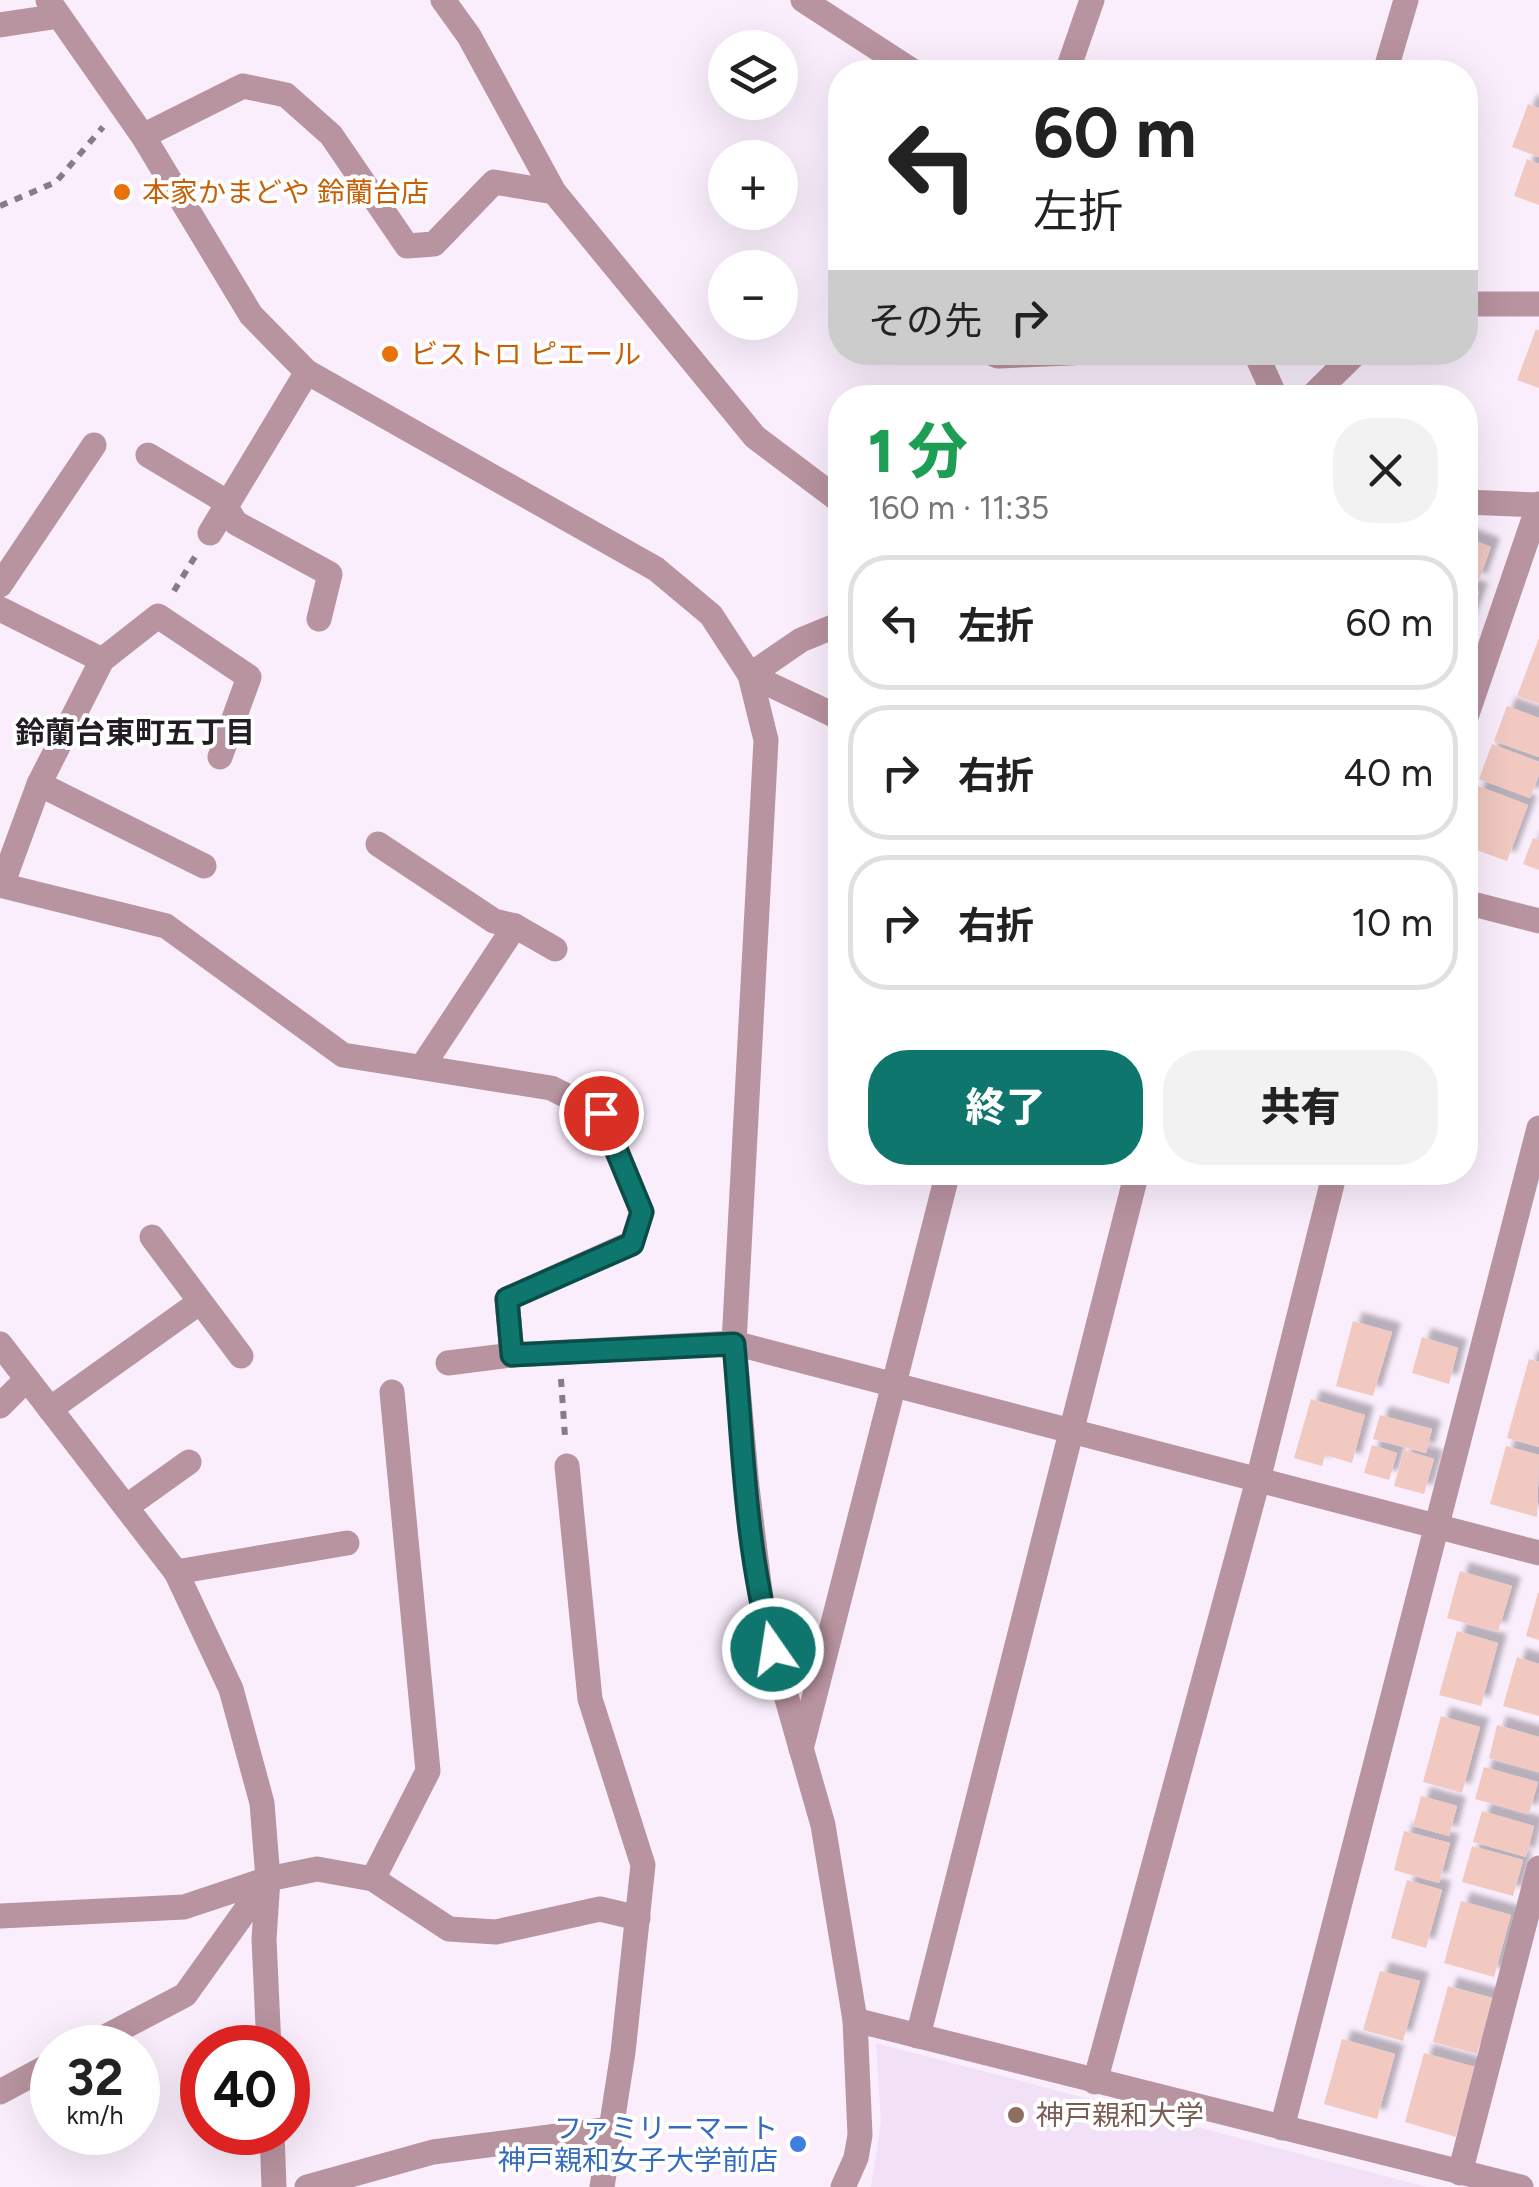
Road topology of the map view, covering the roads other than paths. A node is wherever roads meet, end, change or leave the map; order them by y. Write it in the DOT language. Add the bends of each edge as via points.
graph roads {
  1 [pos="444,0"];
  2 [pos="803,0"];
  3 [pos="1092,0"];
  4 [pos="1406,0"];
  5 [pos="54,8"];
  6 [pos="0,25"];
  7 [pos="896,60"];
  8 [pos="1071,60"];
  9 [pos="1388,60"];
  10 [pos="143,136"];
  11 [pos="554,192"];
  12 [pos="1478,304"];
  13 [pos="1539,304"];
  14 [pos="1344,365"];
  15 [pos="307,372"];
  16 [pos="1323,385"];
  17 [pos="94,445"];
  18 [pos="148,455"];
  19 [pos="828,492"];
  20 [pos="1478,503"];
  21 [pos="1539,505"];
  22 [pos="227,508"];
  23 [pos="210,532"];
  24 [pos="0,586"];
  25 [pos="0,609"];
  26 [pos="320,618"];
  27 [pos="828,629"];
  28 [pos="102,660"];
  29 [pos="750,675"];
  30 [pos="1478,682"];
  31 [pos="828,712"];
  32 [pos="220,757"];
  33 [pos="39,784"];
  34 [pos="378,844"];
  35 [pos="204,866"];
  36 [pos="1,885"];
  37 [pos="1478,905"];
  38 [pos="1539,920"];
  39 [pos="515,926"];
  40 [pos="556,949"];
  41 [pos="422,1067"];
  42 [pos="1539,1128"];
  43 [pos="945,1185"];
  44 [pos="1135,1185"];
  45 [pos="1333,1185"];
  46 [pos="152,1237"];
  47 [pos="200,1302"];
  48 [pos="0,1344"];
  49 [pos="734,1344"];
  50 [pos="512,1355"];
  51 [pos="242,1356"];
  52 [pos="448,1363"];
  53 [pos="27,1380"];
  54 [pos="894,1388"];
  55 [pos="392,1392"];
  56 [pos="0,1406"];
  57 [pos="50,1410"];
  58 [pos="1071,1432"];
  59 [pos="188,1462"];
  60 [pos="566,1466"];
  61 [pos="1258,1480"];
  62 [pos="126,1507"];
  63 [pos="1436,1526"];
  64 [pos="347,1543"];
  65 [pos="1539,1553"];
  66 [pos="176,1572"];
  67 [pos="801,1748"];
  68 [pos="1539,1868"];
  69 [pos="268,1878"];
  70 [pos="373,1880"];
  71 [pos="0,1916"];
  72 [pos="638,1918"];
  73 [pos="855,2020"];
  74 [pos="128,2025"];
  75 [pos="267,2025"];
  76 [pos="918,2036"];
  77 [pos="30,2076"];
  78 [pos="1094,2082"];
  79 [pos="0,2092"];
  80 [pos="1282,2128"];
  81 [pos="611,2129"];
  82 [pos="273,2155"];
  83 [pos="1460,2173"];
  84 [pos="274,2187"];
  85 [pos="307,2187"];
  86 [pos="602,2187"];
  87 [pos="843,2187"];
  88 [pos="1521,2187"];
  1 -- 11 [label="street"];
  2 -- 7 [label="street"];
  3 -- 8 [label="street"];
  4 -- 9 [label="street"];
  5 -- 6 [label="street"];
  5 -- 10 [label="street"];
  10 -- 11 [label="street" via="243,86 286,95 331,135 406,246 434,244 494,182"];
  10 -- 15 [label="street" via="251,314"];
  11 -- 19 [label="street" via="755,436"];
  12 -- 13 [label="street"];
  14 -- 16 [label="street"];
  15 -- 22 [label="street"];
  15 -- 29 [label="street" via="656,569 711,615"];
  17 -- 24 [label="street"];
  18 -- 22 [label="street"];
  20 -- 21 [label="street"];
  21 -- 30 [label="street"];
  22 -- 23 [label="street"];
  22 -- 26 [label="street" via="236,523 330,574"];
  25 -- 28 [label="street"];
  27 -- 29 [label="street"];
  28 -- 32 [label="street" via="158,616 250,677"];
  28 -- 33 [label="street"];
  29 -- 31 [label="street"];
  29 -- 49 [label="street" via="766,740"];
  33 -- 35 [label="street"];
  33 -- 36 [label="street"];
  34 -- 39 [label="street" via="494,921"];
  36 -- 41 [label="street" via="166,926 343,1055"];
  37 -- 38 [label="street"];
  39 -- 40 [label="street"];
  39 -- 41 [label="street"];
  41 -- 50 [label="street" via="551,1088 601,1113 642,1212 632,1244 507,1299"];
  42 -- 63 [label="street"];
  43 -- 54 [label="street"];
  44 -- 58 [label="street"];
  45 -- 61 [label="street"];
  46 -- 47 [label="street"];
  47 -- 51 [label="street"];
  47 -- 57 [label="street"];
  48 -- 53 [label="street"];
  49 -- 50 [label="street"];
  49 -- 54 [label="street"];
  49 -- 67 [label="street" via="763,1616"];
  50 -- 52 [label="street"];
  53 -- 56 [label="street"];
  53 -- 57 [label="street"];
  54 -- 58 [label="street"];
  54 -- 67 [label="street"];
  55 -- 70 [label="street" via="428,1771"];
  57 -- 62 [label="street"];
  58 -- 61 [label="street"];
  58 -- 76 [label="street"];
  59 -- 62 [label="street"];
  60 -- 72 [label="street" via="590,1699 643,1866"];
  61 -- 63 [label="street"];
  61 -- 78 [label="street"];
  62 -- 66 [label="street"];
  63 -- 65 [label="street"];
  63 -- 80 [label="street"];
  64 -- 66 [label="street"];
  66 -- 69 [label="street" via="231,1689 262,1803"];
  67 -- 73 [label="street" via="823,1825"];
  68 -- 83 [label="street"];
  69 -- 70 [label="street" via="316,1869"];
  69 -- 71 [label="street" via="184,1906"];
  69 -- 74 [label="street" via="185,1995"];
  69 -- 75 [label="street"];
  70 -- 72 [label="street" via="449,1929 496,1932 600,1909"];
  72 -- 81 [label="street"];
  73 -- 76 [label="street"];
  73 -- 87 [label="street" via="860,2136"];
  76 -- 78 [label="street"];
  77 -- 79 [label="street"];
  78 -- 80 [label="street"];
  80 -- 83 [label="street"];
  81 -- 85 [label="street" via="433,2152"];
  81 -- 86 [label="street"];
  82 -- 84 [label="street"];
  83 -- 88 [label="street"];
}
